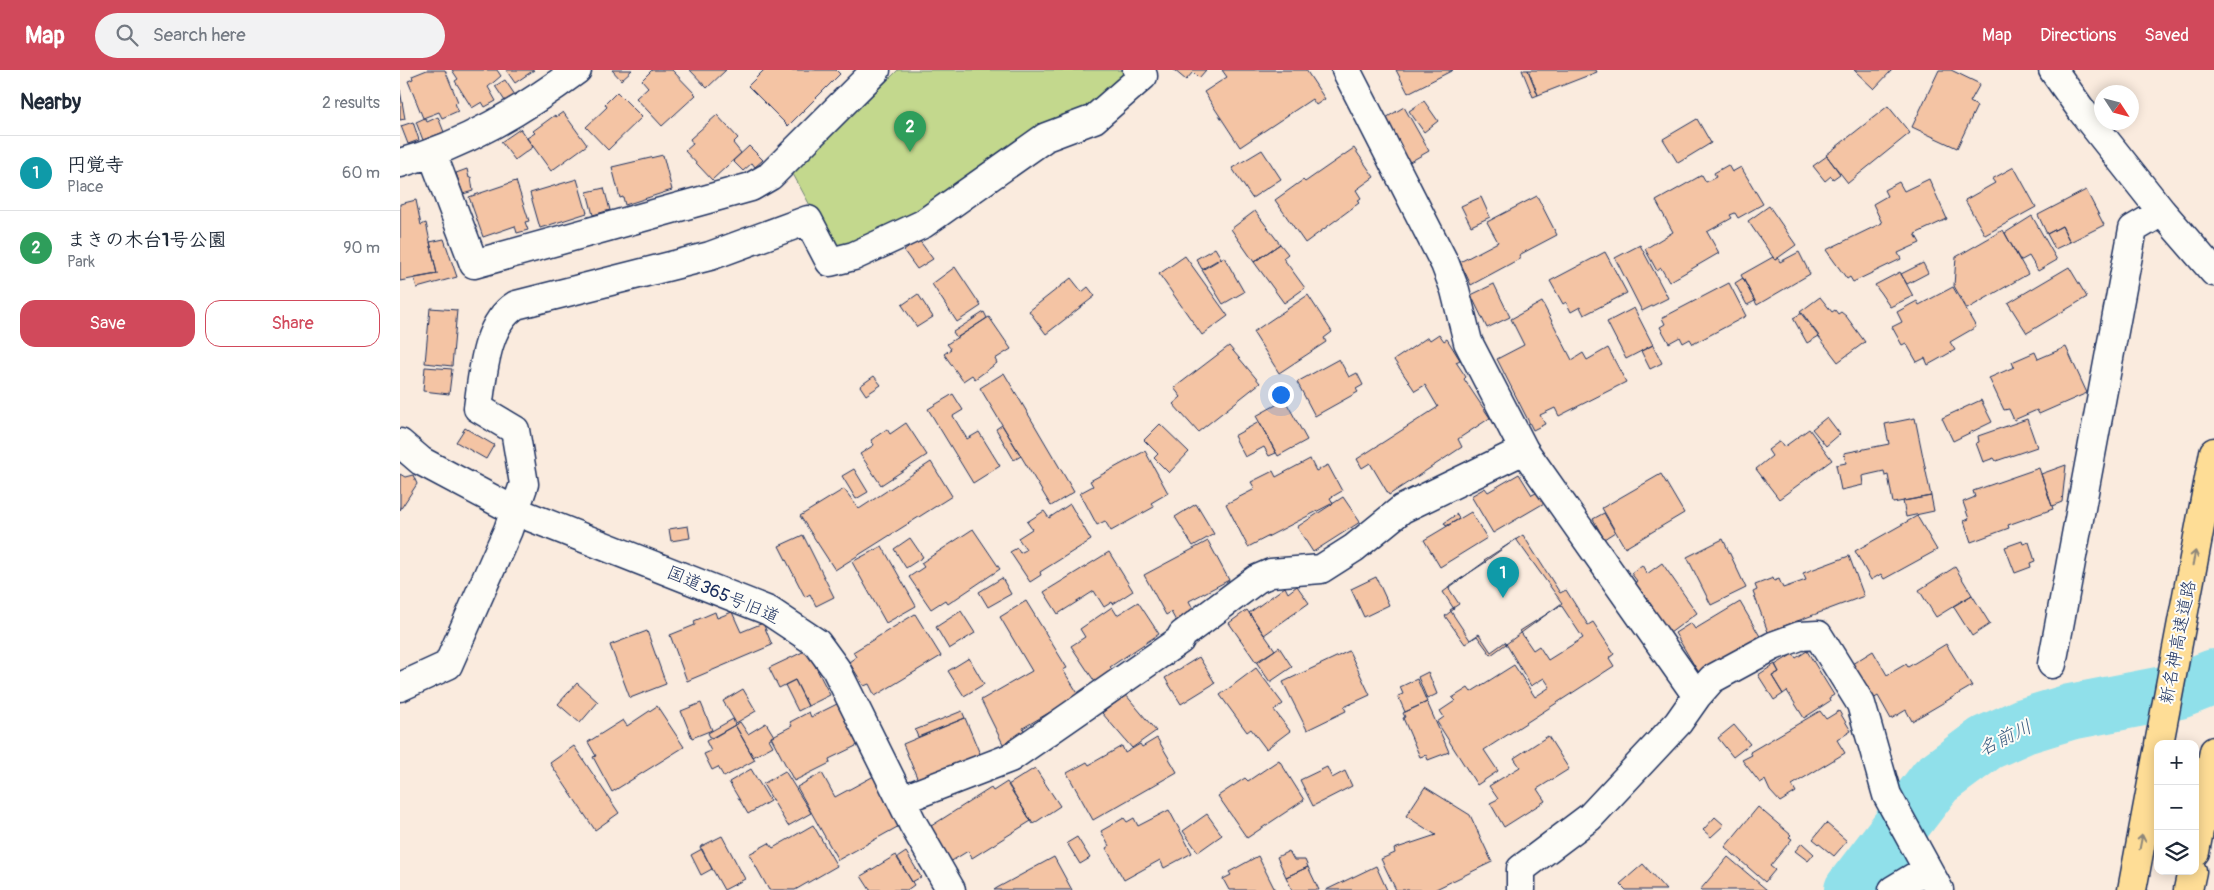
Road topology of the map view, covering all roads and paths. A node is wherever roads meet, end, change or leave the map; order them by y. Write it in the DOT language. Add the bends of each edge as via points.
graph roads {
  1 [pos="577,70"];
  2 [pos="876,70"];
  3 [pos="1137,70"];
  4 [pos="1346,70"];
  5 [pos="2053,70"];
  6 [pos="432,153"];
  7 [pos="400,163"];
  8 [pos="2162,212"];
  9 [pos="2214,272"];
  10 [pos="400,443"];
  11 [pos="1524,450"];
  12 [pos="2214,452"];
  13 [pos="516,511"];
  14 [pos="2052,664"];
  15 [pos="400,688"];
  16 [pos="1697,696"];
  17 [pos="2160,740"];
  18 [pos="2214,751"];
  19 [pos="2154,772"];
  20 [pos="902,800"];
  21 [pos="2199,831"];
  22 [pos="2191,875"];
  23 [pos="1933,880"];
  24 [pos="951,890"];
  25 [pos="1521,890"];
  26 [pos="1893,890"];
  27 [pos="2132,890"];
  28 [pos="2188,890"];
  1 -- 6 [label="street" via="509,116"];
  2 -- 6 [label="street" via="770,176 751,187 474,264"];
  3 -- 13 [label="street" via="1143,76 1094,119 1046,138 923,224 854,256 830,262 808,220 710,256 516,305 506,311 488,347 478,408 515,430 524,484"];
  4 -- 11 [label="street" via="1445,264 1468,342"];
  5 -- 8 [label="street"];
  6 -- 7 [label="street"];
  8 -- 9 [label="street"];
  8 -- 14 [label="street" via="2133,229"];
  10 -- 13 [label="street, 国道365号旧道" via="421,461"];
  11 -- 16 [label="street"];
  11 -- 20 [label="street" via="1402,509 1354,548 1320,569 1271,573 1257,579 1182,635 1180,640 1010,758"];
  17 -- 12 [label="highway, 新名神高速道路, one-way"];
  13 -- 15 [label="street" via="448,665"];
  13 -- 20 [label="street, 国道365号旧道" via="769,611 817,643 836,669"];
  16 -- 23 [label="street" via="1712,679 1772,646 1800,636 1818,635 1861,704 1887,795"];
  16 -- 25 [label="street" via="1678,723 1590,817 1521,869"];
  18 -- 21 [label="highway"];
  27 -- 19 [label="highway, one-way"];
  20 -- 24 [label="street, 国道365号旧道"];
  22 -- 28 [label="highway"];
  23 -- 26 [label="street"];
}
